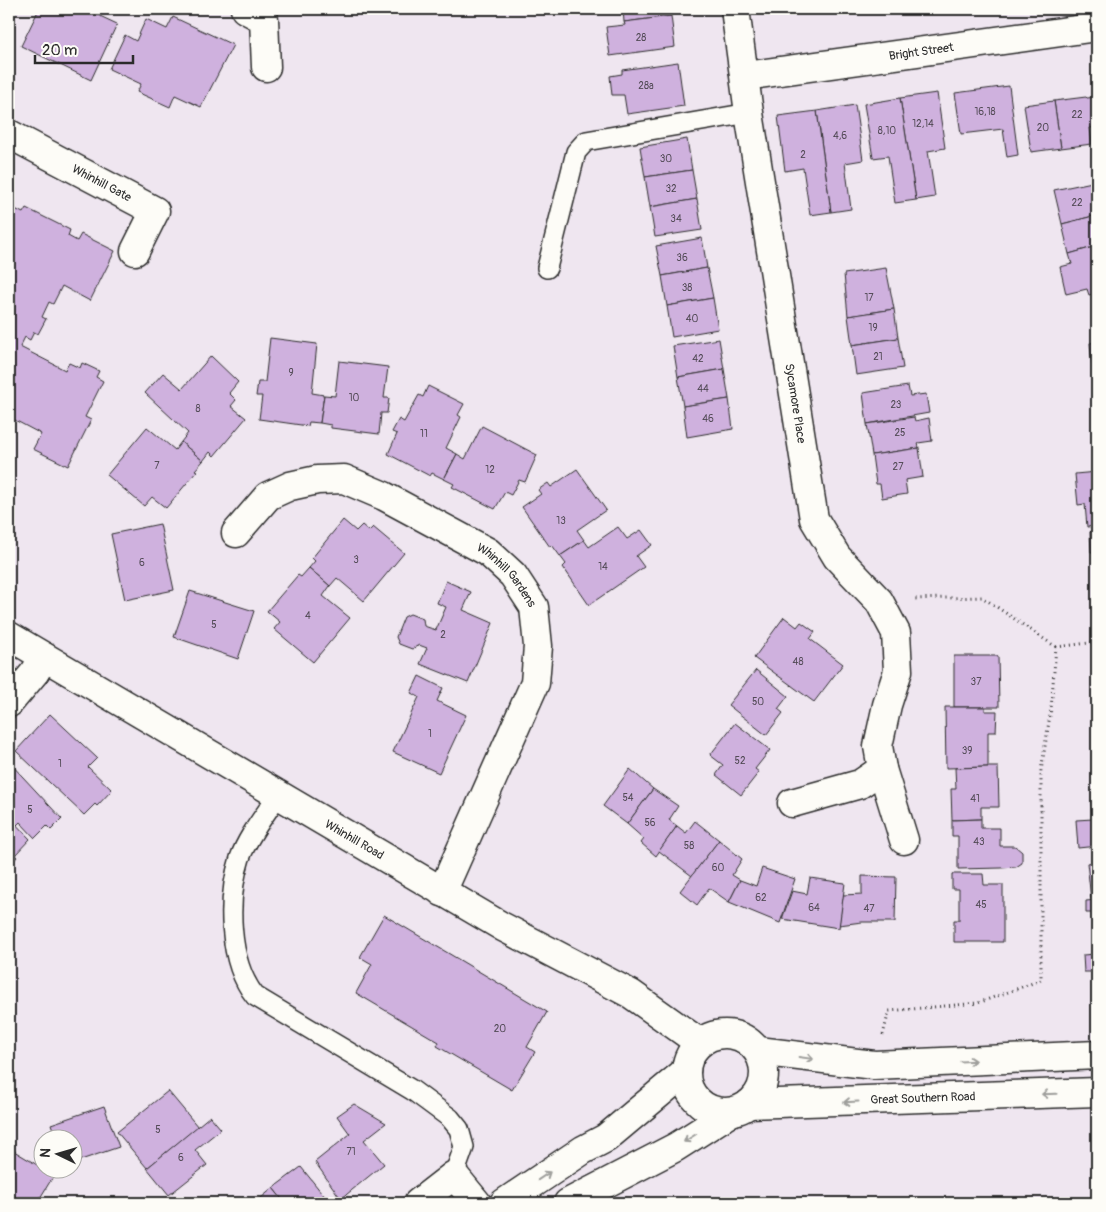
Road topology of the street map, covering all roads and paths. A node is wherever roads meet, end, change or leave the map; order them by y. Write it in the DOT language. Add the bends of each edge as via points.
graph roads {
  1 [pos="245,9"];
  2 [pos="735,9"];
  3 [pos="1097,27"];
  4 [pos="266,67"];
  5 [pos="745,76"];
  6 [pos="749,113"];
  7 [pos="9,134"];
  8 [pos="135,251"];
  9 [pos="547,268"];
  10 [pos="236,533"];
  11 [pos="879,601"];
  12 [pos="9,636"];
  13 [pos="1097,642"];
  14 [pos="1056,646"];
  15 [pos="44,657"];
  16 [pos="9,703"];
  17 [pos="882,769"];
  18 [pos="278,795"];
  19 [pos="792,803"];
  20 [pos="904,840"];
  21 [pos="442,892"];
  22 [pos="700,1043"];
  23 [pos="758,1051"];
  24 [pos="1097,1055"];
  25 [pos="874,1066"];
  26 [pos="686,1071"];
  27 [pos="1097,1092"];
  28 [pos="740,1108"];
  29 [pos="454,1175"];
  30 [pos="418,1203"];
  31 [pos="477,1203"];
  32 [pos="504,1203"];
  33 [pos="568,1203"];
  1 -- 4 [label="street" via="264,19"];
  2 -- 5 [label="street, Sycamore Place"];
  3 -- 5 [label="street, Bright Street"];
  5 -- 6 [label="street, Sycamore Place"];
  6 -- 9 [label="lane" via="586,141 576,152"];
  6 -- 11 [label="street, Sycamore Place" via="814,519 837,558"];
  7 -- 8 [label="street, Whinhill Gate" via="155,211"];
  10 -- 21 [label="street, Whinhill Gardens" via="268,496 290,486 344,479 384,496 488,552 513,575 534,608 538,646 535,682"];
  11 -- 14 [label="path" via="982,597"];
  11 -- 17 [label="street, Sycamore Place" via="896,633 898,672 886,705 878,746"];
  12 -- 15 [label="street, Whinhill Road"];
  13 -- 14 [label="path"];
  14 -- 25 [label="path" via="1051,709 1041,771 1041,980 978,1003 889,1011"];
  15 -- 16 [label="street"];
  15 -- 18 [label="street, Whinhill Road"];
  17 -- 19 [label="street" via="860,784"];
  17 -- 20 [label="street, Sycamore Place"];
  18 -- 21 [label="street, Whinhill Road"];
  18 -- 29 [label="lane" via="247,844 237,873 234,942 244,982 255,996 412,1090 450,1118 459,1128 464,1146"];
  21 -- 22 [label="street, Whinhill Road" via="631,994"];
  22 -- 23 [label="street" via="724,1034 737,1036"];
  22 -- 26 [label="street" via="693,1051"];
  23 -- 25 [label="street, one-way"];
  23 -- 28 [label="street" via="763,1062 762,1085 757,1096"];
  25 -- 24 [label="street, one-way"];
  26 -- 28 [label="street" via="695,1097 705,1106 718,1111"];
  32 -- 26 [label="street, one-way" via="606,1138"];
  27 -- 28 [label="street, Great Southern Road, one-way"];
  28 -- 33 [label="street, one-way" via="676,1147"];
  29 -- 30 [label="street"];
  29 -- 31 [label="street"];
}
